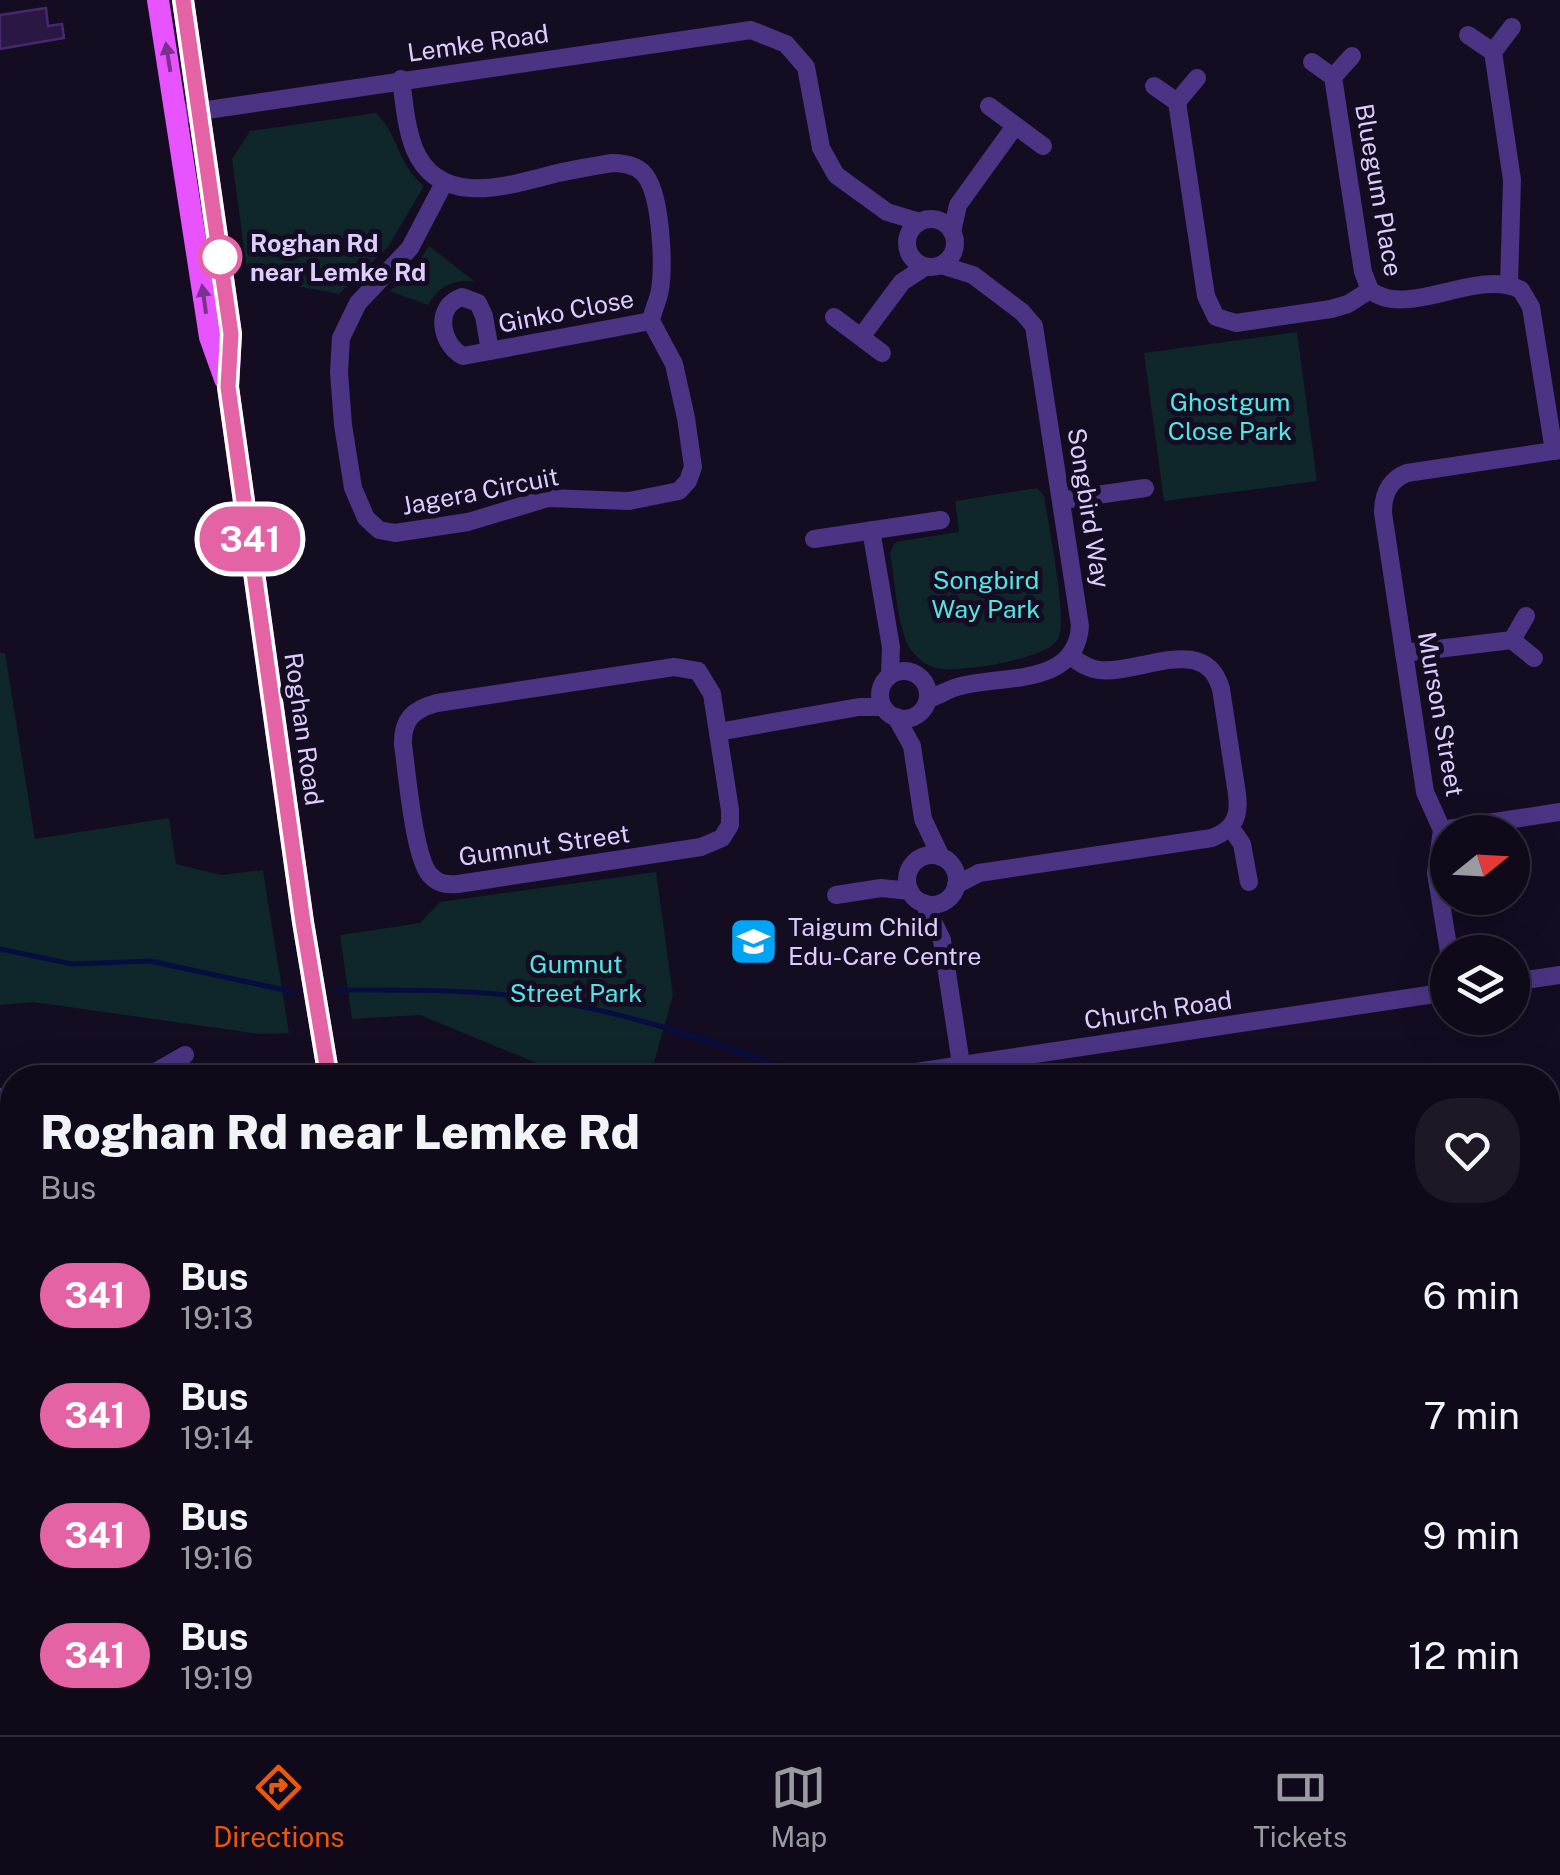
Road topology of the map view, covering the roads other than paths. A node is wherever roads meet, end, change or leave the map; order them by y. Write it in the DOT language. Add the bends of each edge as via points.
graph roads {
  1 [pos="158,0"];
  2 [pos="183,0"];
  3 [pos="1512,27"];
  4 [pos="1468,35"];
  5 [pos="1492,52"];
  6 [pos="1352,56"];
  7 [pos="1312,62"];
  8 [pos="1333,77"];
  9 [pos="1197,78"];
  10 [pos="400,80"];
  11 [pos="1154,86"];
  12 [pos="1177,102"];
  13 [pos="989,106"];
  14 [pos="188,113"];
  15 [pos="1016,126"];
  16 [pos="1043,146"];
  17 [pos="444,184"];
  18 [pos="887,212"];
  19 [pos="941,231"];
  20 [pos="908,246"];
  21 [pos="933,266"];
  22 [pos="972,275"];
  23 [pos="902,282"];
  24 [pos="1509,284"];
  25 [pos="1370,290"];
  26 [pos="834,316"];
  27 [pos="651,320"];
  28 [pos="861,337"];
  29 [pos="490,351"];
  30 [pos="882,353"];
  31 [pos="1557,451"];
  32 [pos="1145,488"];
  33 [pos="1063,500"];
  34 [pos="941,520"];
  35 [pos="871,530"];
  36 [pos="814,539"];
  37 [pos="1526,616"];
  38 [pos="1512,640"];
  39 [pos="1404,653"];
  40 [pos="1070,656"];
  41 [pos="1534,658"];
  42 [pos="898,672"];
  43 [pos="923,699"];
  44 [pos="886,706"];
  45 [pos="718,732"];
  46 [pos="912,746"];
  47 [pos="1560,812"];
  48 [pos="1434,815"];
  49 [pos="1530,817"];
  50 [pos="923,819"];
  51 [pos="1230,828"];
  52 [pos="919,859"];
  53 [pos="949,878"];
  54 [pos="1249,882"];
  55 [pos="914,890"];
  56 [pos="836,895"];
  57 [pos="942,940"];
  58 [pos="1560,975"];
  59 [pos="1530,979"];
  60 [pos="1430,995"];
  61 [pos="185,1055"];
  62 [pos="961,1064"];
  63 [pos="168,1065"];
  64 [pos="327,1065"];
  65 [pos="955,1065"];
  14 -- 1 [label="main road, Roghan Road, one-way"];
  2 -- 14 [label="main road, Roghan Road"];
  3 -- 5 [label="street"];
  4 -- 5 [label="street"];
  5 -- 24 [label="street" via="1512,180"];
  6 -- 8 [label="street, Bluegum Place"];
  7 -- 8 [label="street, Bluegum Place"];
  8 -- 25 [label="street, Bluegum Place"];
  9 -- 12 [label="street"];
  10 -- 14 [label="street, Lemke Road"];
  10 -- 17 [label="street" via="414,148"];
  10 -- 18 [label="street, Lemke Road" via="741,30 762,33 786,44 810,74 828,165"];
  11 -- 12 [label="street"];
  12 -- 25 [label="street" via="1206,296 1216,318 1236,323 1331,309"];
  13 -- 15 [label="street"];
  14 -- 64 [label="main road, Roghan Road" via="210,337 228,387"];
  15 -- 16 [label="street"];
  15 -- 19 [label="street"];
  17 -- 27 [label="street" via="508,187 612,163 634,166 652,188 660,246 660,293"];
  17 -- 27 [label="street, Jagera Circuit" via="410,248 358,303 341,338 340,399 354,488 366,518 379,530 395,534 468,522 548,498 629,501 678,491 693,467 686,418 674,364"];
  18 -- 19 [label="street"];
  18 -- 20 [label="street"];
  19 -- 20 [label="street"];
  19 -- 21 [label="street"];
  19 -- 22 [label="street, Songbird Way"];
  20 -- 21 [label="street"];
  20 -- 23 [label="street"];
  21 -- 22 [label="street, Songbird Way"];
  21 -- 23 [label="street"];
  22 -- 33 [label="street, Songbird Way" via="1034,326"];
  23 -- 28 [label="street"];
  24 -- 25 [label="street, Bluegum Place" via="1396,299"];
  24 -- 31 [label="street" via="1526,294 1531,307"];
  26 -- 28 [label="street"];
  27 -- 29 [label="street, Ginko Close"];
  28 -- 30 [label="street"];
  31 -- 39 [label="street, Murson Street" via="1414,471 1390,484 1383,513"];
  32 -- 33 [label="street"];
  33 -- 40 [label="street, Songbird Way" via="1080,618"];
  34 -- 35 [label="street"];
  35 -- 36 [label="street"];
  35 -- 42 [label="street"];
  37 -- 38 [label="street"];
  38 -- 39 [label="street"];
  38 -- 41 [label="street"];
  39 -- 48 [label="street, Murson Street"];
  40 -- 43 [label="street" via="1046,672"];
  40 -- 51 [label="street" via="1102,670 1188,658 1216,674 1237,794"];
  42 -- 43 [label="street" via="917,674"];
  42 -- 44 [label="street" via="881,688"];
  43 -- 44 [label="street"];
  43 -- 46 [label="street"];
  44 -- 45 [label="street"];
  44 -- 46 [label="street"];
  45 -- 45 [label="street, Gumnut Street" via="731,818 716,842 449,884 424,867 403,736 418,709 683,667 709,686"];
  46 -- 50 [label="street"];
  47 -- 49 [label="street"];
  50 -- 52 [label="street"];
  50 -- 53 [label="street"];
  51 -- 53 [label="street" via="1205,839"];
  51 -- 54 [label="street" via="1242,844"];
  52 -- 53 [label="street"];
  52 -- 55 [label="street"];
  53 -- 55 [label="street"];
  53 -- 57 [label="street"];
  55 -- 56 [label="street"];
  55 -- 57 [label="street"];
  57 -- 62 [label="street"];
  58 -- 59 [label="street"];
  60 -- 62 [label="street, Church Road"];
  61 -- 63 [label="street"];
  62 -- 65 [label="street, Church Road"];
}
